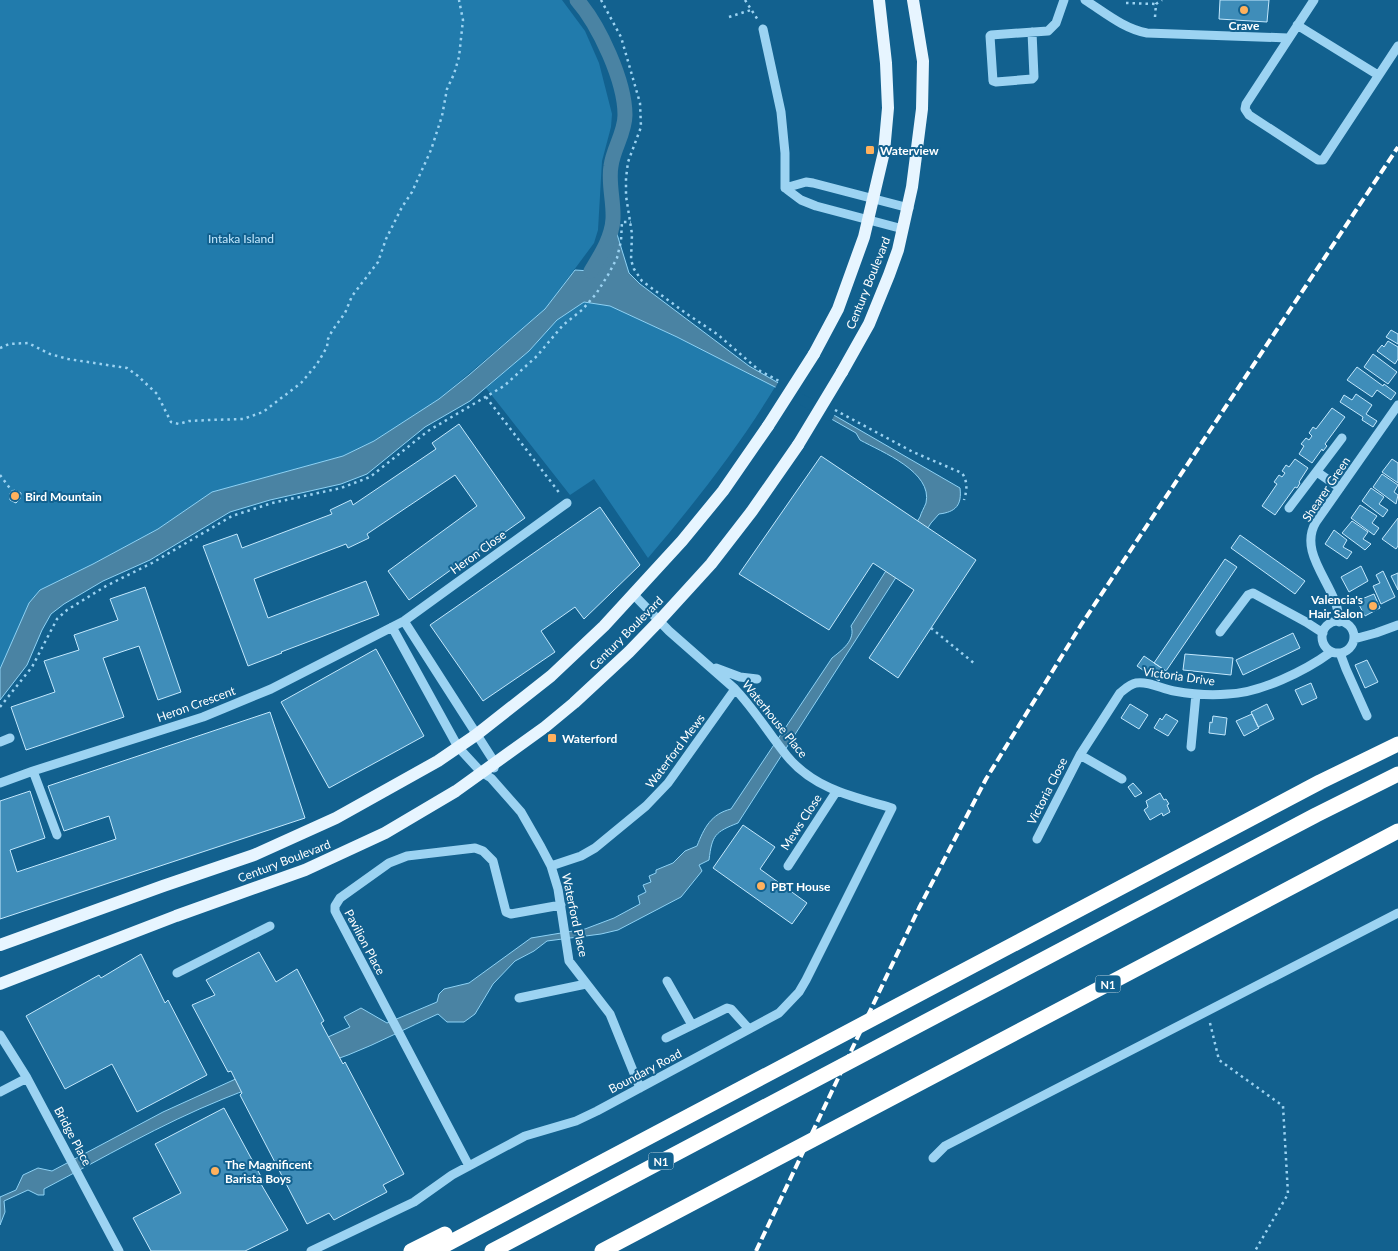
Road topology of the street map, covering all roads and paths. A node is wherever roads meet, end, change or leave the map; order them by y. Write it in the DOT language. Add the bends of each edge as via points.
graph roads {
  1 [pos="459,0"];
  2 [pos="601,0"];
  3 [pos="745,0"];
  4 [pos="879,0"];
  5 [pos="913,0"];
  6 [pos="1064,0"];
  7 [pos="1085,0"];
  8 [pos="1162,0"];
  9 [pos="1314,0"];
  10 [pos="1126,3"];
  11 [pos="1156,4"];
  12 [pos="751,10"];
  13 [pos="729,17"];
  14 [pos="1155,17"];
  15 [pos="1296,26"];
  16 [pos="763,28"];
  17 [pos="1032,32"];
  18 [pos="1288,38"];
  19 [pos="1398,46"];
  20 [pos="1378,75"];
  21 [pos="785,188"];
  22 [pos="873,200"];
  23 [pos="908,208"];
  24 [pos="869,220"];
  25 [pos="903,229"];
  26 [pos="0,348"];
  27 [pos="486,397"];
  28 [pos="1398,405"];
  29 [pos="1342,438"];
  30 [pos="1318,472"];
  31 [pos="0,475"];
  32 [pos="1340,488"];
  33 [pos="12,492"];
  34 [pos="567,503"];
  35 [pos="1289,508"];
  36 [pos="634,595"];
  37 [pos="404,621"];
  38 [pos="660,621"];
  39 [pos="1339,622"];
  40 [pos="1398,625"];
  41 [pos="392,627"];
  42 [pos="931,628"];
  43 [pos="1220,632"];
  44 [pos="1322,633"];
  45 [pos="1354,639"];
  46 [pos="1331,652"];
  47 [pos="1340,653"];
  48 [pos="704,662"];
  49 [pos="975,664"];
  50 [pos="757,679"];
  51 [pos="1134,683"];
  52 [pos="735,689"];
  53 [pos="1196,694"];
  54 [pos="0,708"];
  55 [pos="1367,716"];
  56 [pos="476,735"];
  57 [pos="10,738"];
  58 [pos="0,742"];
  59 [pos="1398,744"];
  60 [pos="458,747"];
  61 [pos="1191,747"];
  62 [pos="1080,755"];
  63 [pos="495,763"];
  64 [pos="33,771"];
  65 [pos="1398,774"];
  66 [pos="486,775"];
  67 [pos="1122,779"];
  68 [pos="0,783"];
  69 [pos="836,792"];
  70 [pos="892,808"];
  71 [pos="1398,831"];
  72 [pos="57,835"];
  73 [pos="1037,839"];
  74 [pos="552,866"];
  75 [pos="788,866"];
  76 [pos="561,904"];
  77 [pos="1398,913"];
  78 [pos="270,926"];
  79 [pos="0,945"];
  80 [pos="177,973"];
  81 [pos="667,981"];
  82 [pos="0,984"];
  83 [pos="586,984"];
  84 [pos="518,998"];
  85 [pos="1207,1011"];
  86 [pos="692,1025"];
  87 [pos="749,1029"];
  88 [pos="0,1035"];
  89 [pos="666,1038"];
  90 [pos="822,1046"];
  91 [pos="27,1078"];
  92 [pos="640,1088"];
  93 [pos="0,1092"];
  94 [pos="933,1158"];
  95 [pos="469,1166"];
  96 [pos="119,1251"];
  97 [pos="311,1251"];
  98 [pos="411,1251"];
  99 [pos="434,1251"];
  100 [pos="492,1251"];
  101 [pos="602,1251"];
  102 [pos="1255,1251"];
  1 -- 26 [label="path" via="463,20 459,57 423,170 386,239 378,262 352,296 317,364 301,383 263,412 243,419 179,424 171,422 157,394 127,368 68,359 28,343"];
  2 -- 27 [label="path" via="621,37 640,103 641,126 628,162 626,178 631,222 622,222 617,258 596,294 563,325 537,356 504,386"];
  3 -- 12 [label="path"];
  4 -- 22 [label="main road, Century Boulevard" via="888,108 884,152"];
  5 -- 23 [label="main road, Century Boulevard" via="923,61 922,108"];
  6 -- 17 [label="street" via="1052,29"];
  7 -- 18 [label="street" via="1138,32"];
  8 -- 11 [label="path"];
  9 -- 15 [label="street"];
  10 -- 11 [label="path"];
  11 -- 14 [label="path"];
  12 -- 13 [label="path"];
  12 -- 16 [label="path"];
  15 -- 18 [label="street"];
  15 -- 20 [label="street"];
  16 -- 21 [label="street" via="781,112"];
  17 -- 17 [label="street" via="990,36 993,81 1034,77"];
  18 -- 20 [label="street" via="1246,104 1246,112 1321,160"];
  19 -- 20 [label="street"];
  21 -- 22 [label="street" via="806,182"];
  21 -- 24 [label="street" via="816,206"];
  22 -- 23 [label="street"];
  22 -- 24 [label="main road, Century Boulevard"];
  23 -- 25 [label="main road, Century Boulevard"];
  24 -- 25 [label="street"];
  24 -- 36 [label="main road, Century Boulevard, bridge" via="838,309 814,354 723,491"];
  25 -- 38 [label="main road, Century Boulevard, bridge" via="869,324 798,445 711,564"];
  27 -- 34 [label="path"];
  27 -- 54 [label="path" via="428,431 370,477 341,488 272,503 232,516 66,610 57,619 32,667"];
  28 -- 32 [label="street, Shearer Green"];
  29 -- 30 [label="street"];
  30 -- 32 [label="street"];
  30 -- 35 [label="street"];
  31 -- 33 [label="path"];
  32 -- 39 [label="street, Shearer Green" via="1314,526 1310,542 1337,606"];
  34 -- 37 [label="street, Heron Close"];
  36 -- 38 [label="street, Waterhouse Place"];
  36 -- 56 [label="main road, Century Boulevard" via="551,676"];
  37 -- 41 [label="street, Heron Crescent"];
  37 -- 56 [label="street"];
  38 -- 48 [label="street, Waterhouse Place"];
  38 -- 63 [label="main road, Century Boulevard" via="574,704"];
  39 -- 44 [label="street" via="1329,624"];
  39 -- 45 [label="street" via="1350,627"];
  40 -- 45 [label="street"];
  41 -- 60 [label="street"];
  41 -- 64 [label="street, Heron Crescent" via="254,696 203,716"];
  42 -- 49 [label="path"];
  43 -- 44 [label="street" via="1248,595 1253,593"];
  44 -- 46 [label="street" via="1325,647"];
  45 -- 47 [label="street" via="1350,648"];
  46 -- 47 [label="street"];
  46 -- 53 [label="street, Victoria Drive" via="1310,666 1255,690"];
  47 -- 55 [label="street"];
  48 -- 50 [label="street" via="740,678"];
  48 -- 52 [label="street, Waterhouse Place"];
  51 -- 53 [label="street, Victoria Drive"];
  51 -- 62 [label="street, Victoria Close" via="1120,693"];
  52 -- 69 [label="street, Waterhouse Place" via="786,755 803,772"];
  52 -- 74 [label="street, Waterford Mews" via="651,802 595,848"];
  53 -- 61 [label="street"];
  56 -- 60 [label="main road, Century Boulevard"];
  56 -- 63 [label="street"];
  57 -- 58 [label="street"];
  59 -- 90 [label="highway" via="1320,782"];
  60 -- 66 [label="street, Waterford Place"];
  60 -- 79 [label="main road, Century Boulevard" via="336,818 254,855"];
  62 -- 67 [label="street, Victoria Close"];
  62 -- 73 [label="street, Victoria Close"];
  63 -- 66 [label="main road, Century Boulevard"];
  64 -- 68 [label="street, Heron Crescent"];
  64 -- 72 [label="street"];
  65 -- 100 [label="highway, N1"];
  66 -- 74 [label="street, Waterford Place" via="520,812"];
  66 -- 82 [label="main road, Century Boulevard" via="385,833 305,870"];
  69 -- 70 [label="street, Waterhouse Place"];
  69 -- 75 [label="street, Mews Close"];
  70 -- 87 [label="street, Boundary Road" via="798,992 779,1013"];
  71 -- 101 [label="highway, N1"];
  74 -- 76 [label="street, Waterford Place"];
  76 -- 83 [label="street, Waterford Place" via="569,960"];
  76 -- 95 [label="street, Pavilion Place" via="511,914 506,912 493,861 475,848 407,856 389,863 340,898 335,906"];
  77 -- 85 [label="street"];
  78 -- 80 [label="street"];
  81 -- 86 [label="street"];
  83 -- 84 [label="street"];
  83 -- 92 [label="street, Waterford Place" via="610,1014"];
  85 -- 94 [label="street" via="945,1146"];
  85 -- 102 [label="path" via="1219,1060 1283,1106 1288,1194"];
  86 -- 87 [label="street" via="727,1008"];
  86 -- 89 [label="street"];
  87 -- 92 [label="street, Boundary Road"];
  88 -- 91 [label="street, Bridge Place"];
  90 -- 98 [label="highway"];
  90 -- 99 [label="highway"];
  91 -- 93 [label="street"];
  91 -- 96 [label="street, Bridge Place"];
  92 -- 95 [label="street, Boundary Road" via="576,1122 525,1136"];
  95 -- 97 [label="street, Boundary Road" via="414,1202"];
}
